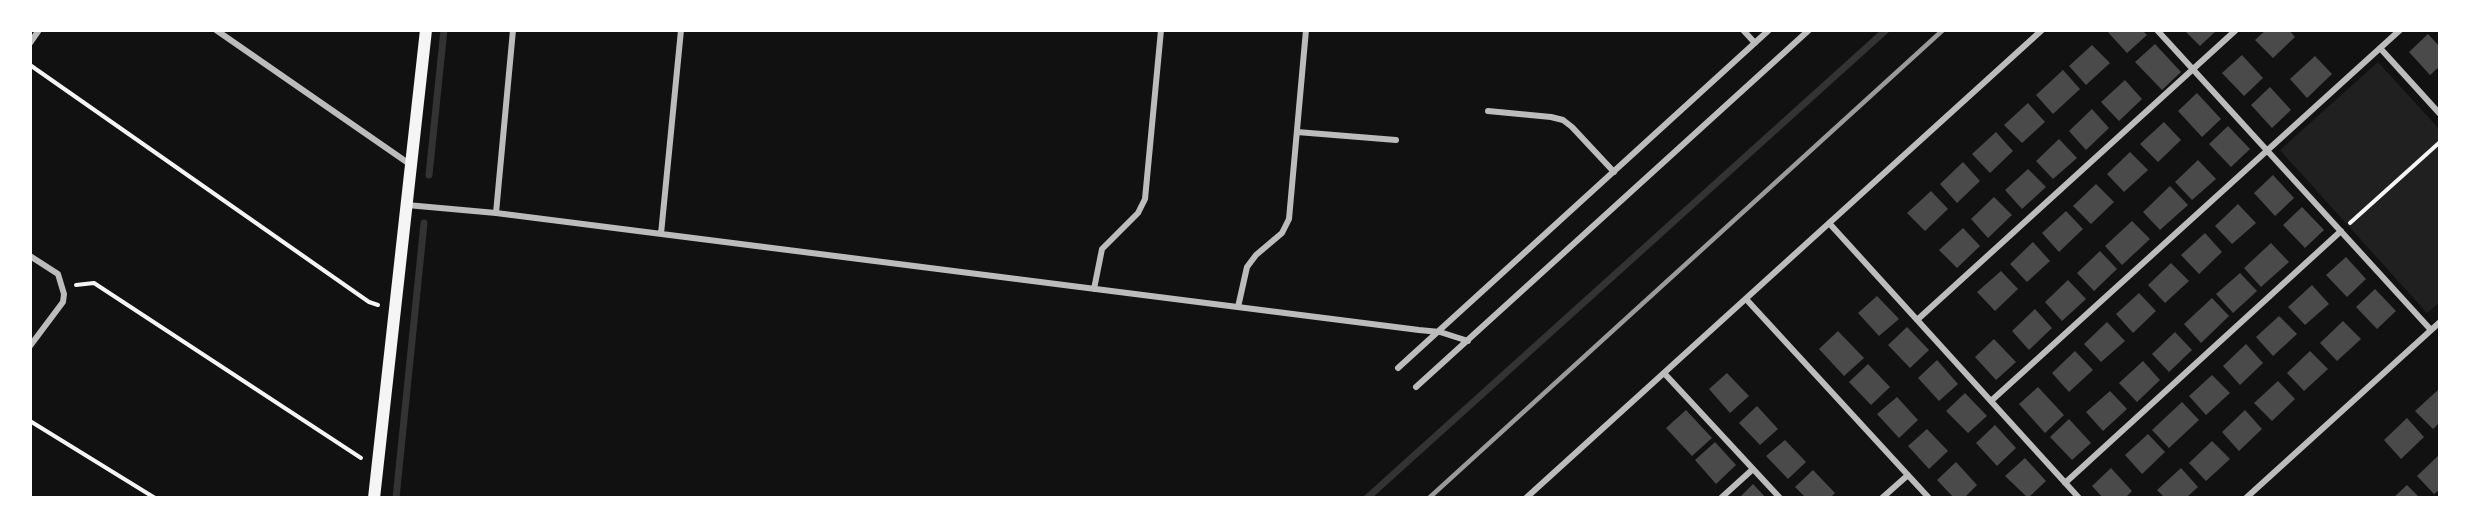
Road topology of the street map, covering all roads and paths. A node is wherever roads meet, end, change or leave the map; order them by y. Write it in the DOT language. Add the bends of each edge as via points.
graph roads {
  1 [pos="39,30"];
  2 [pos="216,30"];
  3 [pos="426,30"];
  4 [pos="513,30"];
  5 [pos="681,30"];
  6 [pos="1161,30"];
  7 [pos="1306,30"];
  8 [pos="1743,30"];
  9 [pos="1769,30"];
  10 [pos="1809,30"];
  11 [pos="2042,30"];
  12 [pos="2157,30"];
  13 [pos="2236,30"];
  14 [pos="2400,30"];
  15 [pos="30,43"];
  16 [pos="1755,43"];
  17 [pos="2380,48"];
  18 [pos="30,65"];
  19 [pos="2193,70"];
  20 [pos="1488,111"];
  21 [pos="2440,114"];
  22 [pos="1297,132"];
  23 [pos="1396,140"];
  24 [pos="2440,142"];
  25 [pos="2267,151"];
  26 [pos="411,166"];
  27 [pos="1614,172"];
  28 [pos="407,205"];
  29 [pos="496,213"];
  30 [pos="1829,223"];
  31 [pos="2341,231"];
  32 [pos="661,234"];
  33 [pos="30,256"];
  34 [pos="63,286"];
  35 [pos="1094,289"];
  36 [pos="1746,299"];
  37 [pos="1238,307"];
  38 [pos="395,311"];
  39 [pos="1917,320"];
  40 [pos="2440,322"];
  41 [pos="2431,330"];
  42 [pos="1440,332"];
  43 [pos="1468,341"];
  44 [pos="30,346"];
  45 [pos="1398,368"];
  46 [pos="1664,373"];
  47 [pos="1416,387"];
  48 [pos="1991,401"];
  49 [pos="30,421"];
  50 [pos="378,468"];
  51 [pos="1753,469"];
  52 [pos="1908,475"];
  53 [pos="2065,483"];
  54 [pos="155,498"];
  55 [pos="374,498"];
  56 [pos="1526,498"];
  57 [pos="1721,498"];
  58 [pos="1780,498"];
  59 [pos="1882,498"];
  60 [pos="1929,498"];
  61 [pos="2079,498"];
  62 [pos="2246,498"];
  1 -- 15 [label="street"];
  2 -- 26 [label="street"];
  3 -- 26 [label="main road"];
  4 -- 29 [label="street"];
  5 -- 32 [label="street"];
  6 -- 35 [label="street" via="1145,199 1138,213 1102,249"];
  7 -- 22 [label="street"];
  8 -- 16 [label="street"];
  9 -- 16 [label="street"];
  10 -- 43 [label="street"];
  11 -- 30 [label="street"];
  12 -- 19 [label="street"];
  13 -- 19 [label="street"];
  14 -- 17 [label="street"];
  16 -- 27 [label="street"];
  17 -- 21 [label="street"];
  17 -- 25 [label="street"];
  18 -- 38 [label="path" via="369,302"];
  19 -- 25 [label="street"];
  19 -- 39 [label="street"];
  20 -- 27 [label="street" via="1563,120"];
  22 -- 23 [label="street"];
  22 -- 37 [label="street" via="1289,219 1282,233 1247,267"];
  24 -- 31 [label="path"];
  25 -- 31 [label="street"];
  25 -- 48 [label="street"];
  26 -- 28 [label="main road"];
  27 -- 42 [label="street"];
  28 -- 29 [label="street"];
  28 -- 38 [label="main road"];
  29 -- 32 [label="street"];
  30 -- 36 [label="street"];
  30 -- 39 [label="street"];
  31 -- 41 [label="street"];
  31 -- 53 [label="street"];
  32 -- 35 [label="street"];
  33 -- 34 [label="street" via="58,274"];
  34 -- 44 [label="street" via="63,302"];
  34 -- 50 [label="path" via="94,283"];
  35 -- 37 [label="street"];
  36 -- 46 [label="street"];
  36 -- 52 [label="street"];
  37 -- 42 [label="street"];
  38 -- 50 [label="main road"];
  39 -- 48 [label="street"];
  40 -- 41 [label="street"];
  41 -- 62 [label="street"];
  42 -- 43 [label="street"];
  42 -- 45 [label="street"];
  43 -- 47 [label="street"];
  46 -- 51 [label="street"];
  46 -- 56 [label="street"];
  48 -- 53 [label="street"];
  49 -- 54 [label="path"];
  50 -- 55 [label="main road"];
  51 -- 57 [label="street"];
  51 -- 58 [label="street"];
  52 -- 59 [label="street"];
  52 -- 60 [label="street"];
  53 -- 61 [label="street"];
}
